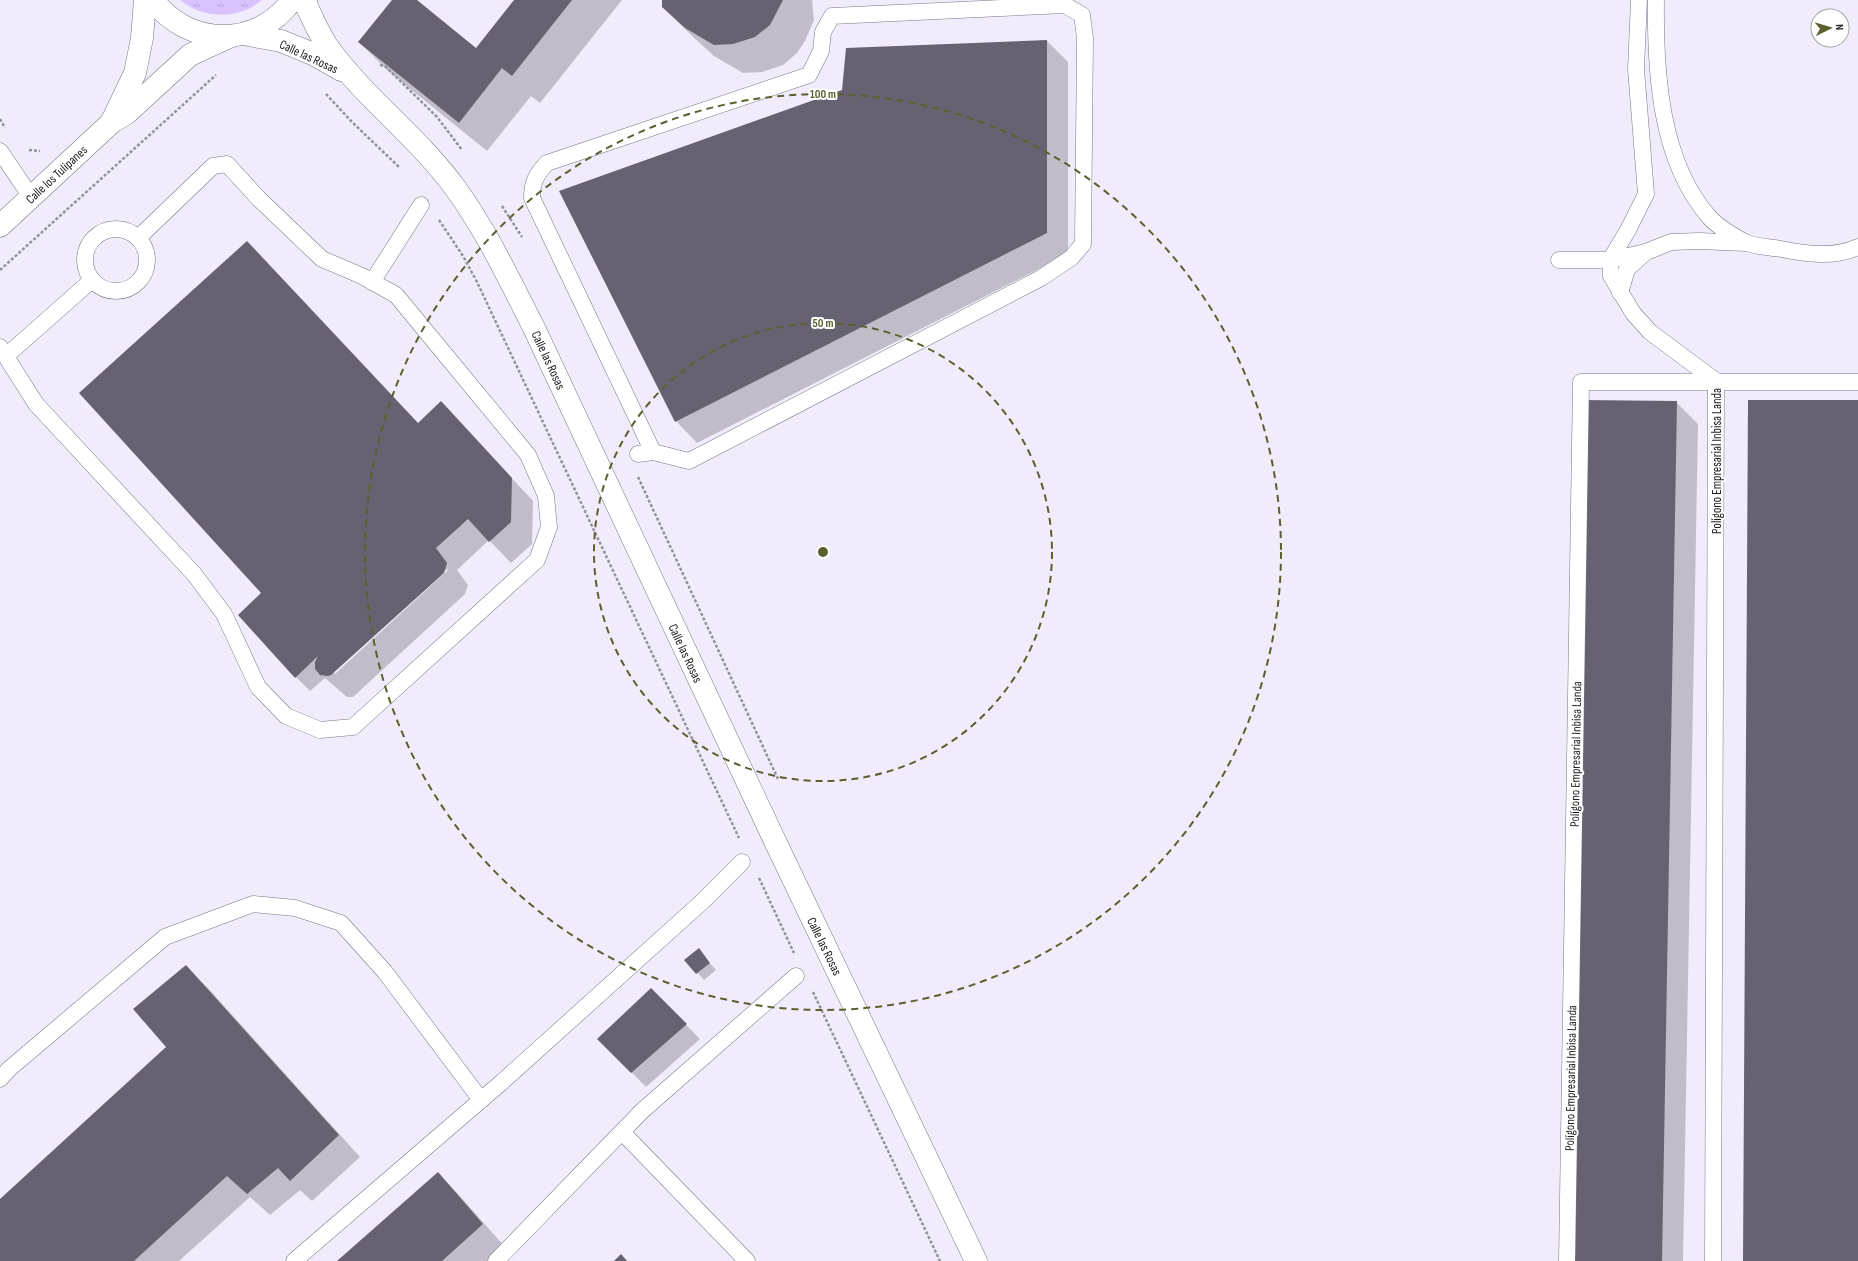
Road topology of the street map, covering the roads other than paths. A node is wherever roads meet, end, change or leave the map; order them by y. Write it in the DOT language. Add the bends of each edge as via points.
graph roads {
  1 [pos="145,0"];
  2 [pos="153,0"];
  3 [pos="292,0"];
  4 [pos="306,0"];
  5 [pos="1639,0"];
  6 [pos="1656,0"];
  7 [pos="237,35"];
  8 [pos="351,76"];
  9 [pos="112,122"];
  10 [pos="0,151"];
  11 [pos="31,197"];
  12 [pos="421,205"];
  13 [pos="0,226"];
  14 [pos="138,238"];
  15 [pos="1746,242"];
  16 [pos="1858,247"];
  17 [pos="1646,252"];
  18 [pos="1559,260"];
  19 [pos="1610,260"];
  20 [pos="92,280"];
  21 [pos="372,282"];
  22 [pos="1620,293"];
  23 [pos="3,352"];
  24 [pos="1716,381"];
  25 [pos="1858,382"];
  26 [pos="646,453"];
  27 [pos="742,862"];
  28 [pos="796,976"];
  29 [pos="0,1079"];
  30 [pos="481,1100"];
  31 [pos="622,1132"];
  32 [pos="294,1261"];
  33 [pos="496,1261"];
  34 [pos="747,1261"];
  35 [pos="976,1261"];
  36 [pos="1567,1261"];
  37 [pos="1713,1261"];
  1 -- 9 [label="street, Calle los Tulipanes" via="142,38 135,73"];
  2 -- 7 [label="street, Calle las Rosas" via="161,11 182,27 206,35"];
  3 -- 7 [label="street, Calle los Tulipanes" via="270,22"];
  4 -- 8 [label="street, Calle las Rosas" via="306,7 328,48"];
  5 -- 19 [label="lane" via="1636,69 1646,194"];
  6 -- 15 [label="lane" via="1658,77 1671,145 1688,187 1711,220"];
  7 -- 8 [label="street, Calle las Rosas" via="281,41 313,54"];
  7 -- 9 [label="street, Calle los Tulipanes" via="190,56 127,113"];
  8 -- 35 [label="street, Calle las Rosas" via="419,145 456,188 495,250"];
  9 -- 11 [label="street, Calle los Tulipanes"];
  10 -- 11 [label="lane"];
  11 -- 13 [label="street, Calle los Tulipanes"];
  12 -- 21 [label="lane"];
  14 -- 20 [label="lane" via="130,232 112,229 96,237 86,253 85,263"];
  14 -- 20 [label="lane" via="144,246 147,266 144,276 137,284 119,292 100,287"];
  14 -- 21 [label="lane" via="213,166 227,164 322,259"];
  15 -- 16 [label="lane" via="1827,255"];
  15 -- 17 [label="lane" via="1671,242"];
  17 -- 19 [label="lane"];
  17 -- 22 [label="lane" via="1627,269"];
  18 -- 19 [label="lane"];
  19 -- 22 [label="lane" via="1611,276"];
  20 -- 23 [label="lane"];
  21 -- 23 [label="lane" via="396,295 528,455 546,496 549,527 537,560 353,727 320,730 286,716 258,687 224,614 194,574 36,404"];
  22 -- 24 [label="lane" via="1650,332"];
  24 -- 25 [label="lane, Polígono Empresarial Inbisa Landa"];
  24 -- 36 [label="lane, Polígono Empresarial Inbisa Landa" via="1581,382"];
  24 -- 37 [label="lane, Polígono Empresarial Inbisa Landa"];
  26 -- 26 [label="lane" via="689,461 1041,278 1071,258 1084,244 1085,38 1082,15 1065,5 832,16 823,32 821,51 809,75 546,163 532,185 532,198"];
  27 -- 30 [label="lane" via="703,901"];
  28 -- 31 [label="lane" via="642,1111"];
  29 -- 30 [label="lane" via="165,937 253,904 295,908 341,923 385,972"];
  30 -- 32 [label="lane"];
  31 -- 33 [label="lane"];
  31 -- 34 [label="lane"];
}
